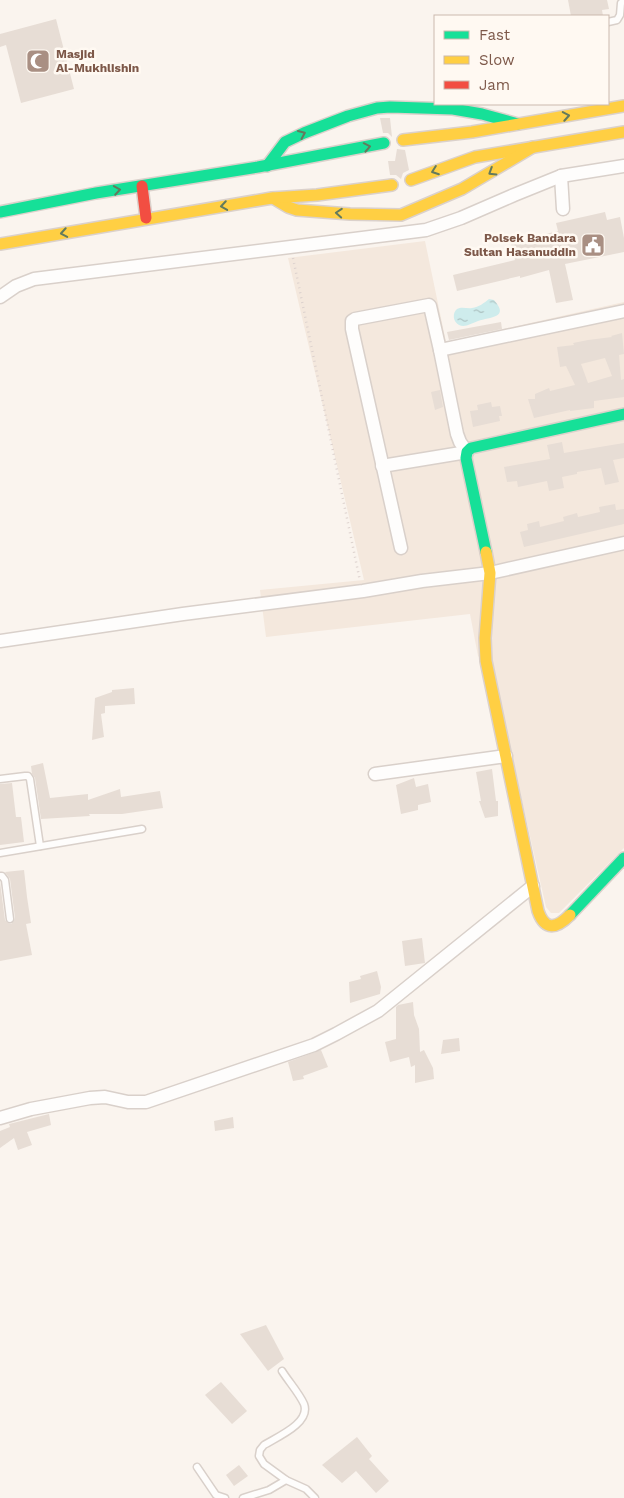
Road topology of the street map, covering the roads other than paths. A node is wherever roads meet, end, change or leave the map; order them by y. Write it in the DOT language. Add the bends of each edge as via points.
graph roads {
  1 [pos="624,1"];
  2 [pos="609,22"];
  3 [pos="624,106"];
  4 [pos="518,124"];
  5 [pos="624,132"];
  6 [pos="403,140"];
  7 [pos="384,143"];
  8 [pos="533,147"];
  9 [pos="267,166"];
  10 [pos="624,166"];
  11 [pos="561,176"];
  12 [pos="411,180"];
  13 [pos="392,185"];
  14 [pos="142,186"];
  15 [pos="272,198"];
  16 [pos="563,209"];
  17 [pos="0,212"];
  18 [pos="146,218"];
  19 [pos="0,244"];
  20 [pos="0,297"];
  21 [pos="624,312"];
  22 [pos="440,350"];
  23 [pos="624,414"];
  24 [pos="467,452"];
  25 [pos="382,466"];
  26 [pos="624,543"];
  27 [pos="401,548"];
  28 [pos="490,573"];
  29 [pos="0,641"];
  30 [pos="506,756"];
  31 [pos="375,774"];
  32 [pos="0,779"];
  33 [pos="142,829"];
  34 [pos="40,846"];
  35 [pos="0,853"];
  36 [pos="624,858"];
  37 [pos="0,876"];
  38 [pos="533,886"];
  39 [pos="10,920"];
  40 [pos="0,1118"];
  41 [pos="282,1371"];
  42 [pos="196,1467"];
  43 [pos="286,1480"];
  44 [pos="225,1498"];
  45 [pos="243,1498"];
  46 [pos="315,1498"];
  1 -- 2 [label="lane" via="617,20"];
  4 -- 3 [label="main road, one-way"];
  4 -- 6 [label="main road"];
  9 -- 4 [label="main road, one-way" via="285,142 339,119 377,108 453,109"];
  5 -- 8 [label="main road"];
  9 -- 7 [label="main road, one-way"];
  8 -- 12 [label="main road, one-way" via="475,157"];
  8 -- 15 [label="main road, one-way" via="462,189 401,215 309,211 288,207"];
  9 -- 14 [label="main road"];
  10 -- 11 [label="street"];
  11 -- 16 [label="street"];
  11 -- 20 [label="street" via="426,230 34,279"];
  13 -- 15 [label="main road"];
  17 -- 14 [label="main road, one-way"];
  14 -- 18 [label="main road"];
  15 -- 18 [label="main road, one-way"];
  18 -- 19 [label="main road, one-way"];
  21 -- 22 [label="street"];
  22 -- 24 [label="street" via="457,434"];
  22 -- 25 [label="street" via="429,305 352,321"];
  23 -- 24 [label="main road" via="471,448"];
  24 -- 25 [label="street"];
  24 -- 28 [label="main road"];
  25 -- 27 [label="street"];
  26 -- 28 [label="street"];
  28 -- 29 [label="street"];
  28 -- 30 [label="main road" via="486,661"];
  30 -- 31 [label="street"];
  30 -- 38 [label="main road"];
  32 -- 34 [label="lane" via="30,778"];
  33 -- 34 [label="lane"];
  34 -- 35 [label="lane"];
  36 -- 38 [label="main road" via="564,922 550,928 541,920"];
  37 -- 39 [label="lane" via="6,884"];
  38 -- 40 [label="street" via="378,1011 314,1045 146,1102 90,1098"];
  41 -- 43 [label="lane" via="306,1411 300,1423 264,1446 258,1456"];
  42 -- 44 [label="lane" via="216,1494"];
  43 -- 45 [label="lane" via="269,1490"];
  43 -- 46 [label="lane" via="300,1485"];
}
